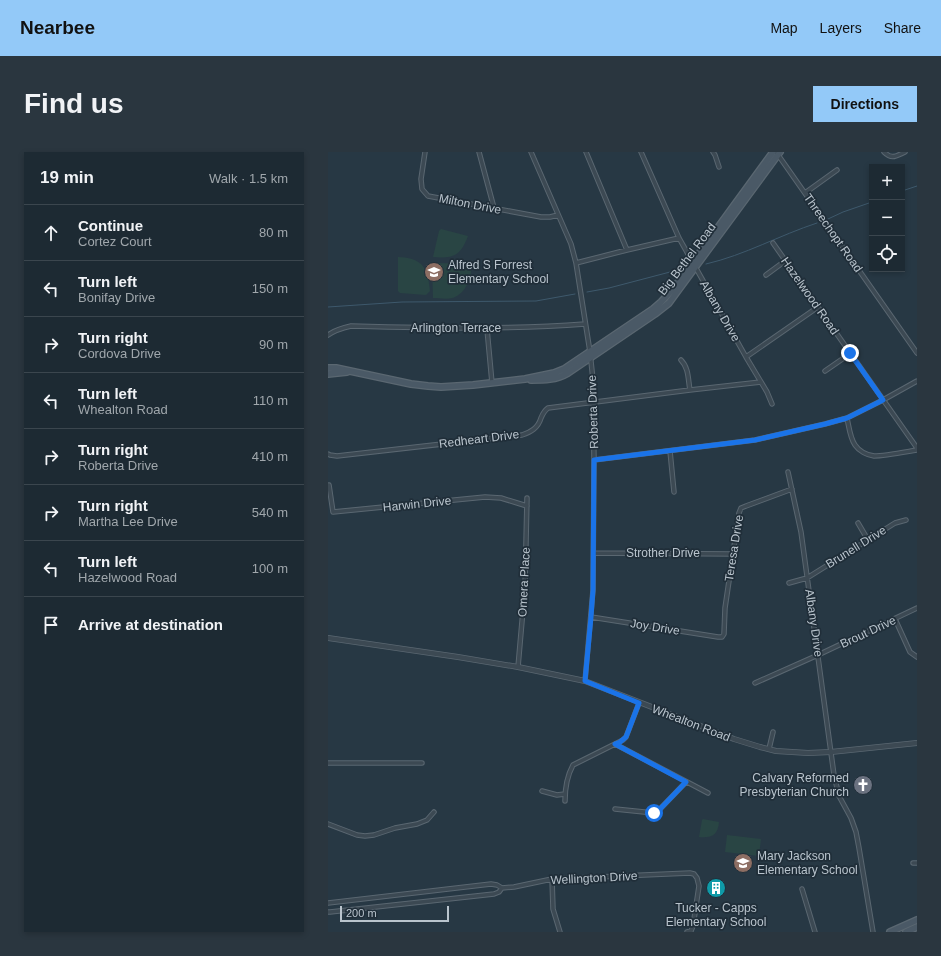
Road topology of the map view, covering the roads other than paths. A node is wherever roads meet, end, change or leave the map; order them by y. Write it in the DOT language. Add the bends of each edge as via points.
graph roads {
  1 [pos="425,152"];
  2 [pos="479,152"];
  3 [pos="531,152"];
  4 [pos="586,152"];
  5 [pos="640,152"];
  6 [pos="713,152"];
  7 [pos="884,152"];
  8 [pos="905,152"];
  9 [pos="777,153"];
  10 [pos="719,167"];
  11 [pos="837,170"];
  12 [pos="805,193"];
  13 [pos="494,208"];
  14 [pos="558,215"];
  15 [pos="679,238"];
  16 [pos="773,243"];
  17 [pos="626,250"];
  18 [pos="785,261"];
  19 [pos="576,263"];
  20 [pos="694,265"];
  21 [pos="766,275"];
  22 [pos="818,307"];
  23 [pos="649,315"];
  24 [pos="586,324"];
  25 [pos="487,329"];
  26 [pos="328,336"];
  27 [pos="590,352"];
  28 [pos="917,352"];
  29 [pos="850,353"];
  30 [pos="746,357"];
  31 [pos="591,358"];
  32 [pos="681,360"];
  33 [pos="328,368"];
  34 [pos="825,371"];
  35 [pos="350,372"];
  36 [pos="328,374"];
  37 [pos="524,379"];
  38 [pos="917,381"];
  39 [pos="761,382"];
  40 [pos="492,383"];
  41 [pos="690,390"];
  42 [pos="883,400"];
  43 [pos="594,402"];
  44 [pos="772,404"];
  45 [pos="847,418"];
  46 [pos="917,449"];
  47 [pos="670,451"];
  48 [pos="328,454"];
  49 [pos="594,460"];
  50 [pos="788,472"];
  51 [pos="330,485"];
  52 [pos="792,489"];
  53 [pos="674,492"];
  54 [pos="527,498"];
  55 [pos="527,506"];
  56 [pos="906,520"];
  57 [pos="858,523"];
  58 [pos="868,540"];
  59 [pos="594,553"];
  60 [pos="733,554"];
  61 [pos="807,578"];
  62 [pos="789,583"];
  63 [pos="917,608"];
  64 [pos="591,617"];
  65 [pos="895,619"];
  66 [pos="328,638"];
  67 [pos="718,638"];
  68 [pos="818,655"];
  69 [pos="917,657"];
  70 [pos="518,667"];
  71 [pos="585,681"];
  72 [pos="755,683"];
  73 [pos="639,703"];
  74 [pos="773,732"];
  75 [pos="917,743"];
  76 [pos="615,744"];
  77 [pos="769,749"];
  78 [pos="831,752"];
  79 [pos="328,763"];
  80 [pos="422,763"];
  81 [pos="686,782"];
  82 [pos="542,791"];
  83 [pos="708,793"];
  84 [pos="565,794"];
  85 [pos="565,801"];
  86 [pos="615,809"];
  87 [pos="434,812"];
  88 [pos="328,824"];
  89 [pos="552,879"];
  90 [pos="502,888"];
  91 [pos="802,889"];
  92 [pos="411,893"];
  93 [pos="328,903"];
  94 [pos="412,903"];
  95 [pos="328,912"];
  96 [pos="917,920"];
  97 [pos="917,927"];
  98 [pos="560,932"];
  99 [pos="687,932"];
  100 [pos="815,932"];
  101 [pos="873,932"];
  102 [pos="890,932"];
  103 [pos="906,932"];
  1 -- 13 [label="street, Milton Drive" via="421,179 422,189 428,196"];
  2 -- 13 [label="street"];
  3 -- 14 [label="street, Roberta Drive"];
  4 -- 17 [label="street"];
  5 -- 15 [label="street, Albany Drive"];
  6 -- 10 [label="street"];
  7 -- 8 [label="street" via="890,157"];
  9 -- 12 [label="street, Threechopt Road"];
  9 -- 20 [label="main road, Big Bethel Road"];
  11 -- 12 [label="street"];
  12 -- 28 [label="street, Threechopt Road"];
  13 -- 14 [label="street, Milton Drive" via="542,218"];
  14 -- 19 [label="street, Roberta Drive"];
  15 -- 17 [label="street"];
  15 -- 20 [label="street, Albany Drive"];
  16 -- 18 [label="street, Hazelwood Road"];
  17 -- 19 [label="street"];
  18 -- 21 [label="street"];
  18 -- 22 [label="street, Hazelwood Road"];
  19 -- 24 [label="street, Roberta Drive"];
  20 -- 23 [label="main road, Big Bethel Road"];
  20 -- 30 [label="street, Albany Drive"];
  22 -- 29 [label="street, Hazelwood Road"];
  22 -- 30 [label="street"];
  23 -- 27 [label="main road, Big Bethel Road"];
  23 -- 31 [label="main road, Big Bethel Road"];
  24 -- 25 [label="street, Arlington Terrace"];
  24 -- 27 [label="street, Roberta Drive"];
  25 -- 26 [label="street, Arlington Terrace" via="351,326 333,331"];
  25 -- 40 [label="street"];
  27 -- 31 [label="street, Roberta Drive"];
  27 -- 37 [label="main road, Big Bethel Road" via="560,371"];
  29 -- 34 [label="street"];
  29 -- 42 [label="street, Hazelwood Road"];
  30 -- 39 [label="street, Albany Drive"];
  31 -- 37 [label="main road, Big Bethel Road" via="557,378"];
  31 -- 43 [label="street, Roberta Drive"];
  32 -- 41 [label="street" via="686,368"];
  33 -- 35 [label="main road, Big Bethel Road"];
  35 -- 36 [label="main road, Big Bethel Road"];
  35 -- 40 [label="main road, Big Bethel Road" via="428,386"];
  37 -- 40 [label="main road, Big Bethel Road"];
  38 -- 42 [label="street"];
  39 -- 41 [label="street, Redheart Drive"];
  39 -- 44 [label="street, Albany Drive"];
  41 -- 43 [label="street, Redheart Drive"];
  42 -- 45 [label="street"];
  42 -- 46 [label="street, Hazelwood Road"];
  43 -- 48 [label="street, Redheart Drive" via="548,408 537,426 522,435 337,456"];
  43 -- 49 [label="street, Roberta Drive"];
  45 -- 46 [label="street" via="854,444 865,453 872,456"];
  45 -- 47 [label="street" via="755,440"];
  47 -- 49 [label="street"];
  47 -- 53 [label="street"];
  49 -- 59 [label="street, Roberta Drive"];
  50 -- 52 [label="street, Albany Drive"];
  51 -- 55 [label="street, Harwin Drive" via="332,512 485,497 501,498"];
  52 -- 60 [label="street, Teresa Drive" via="741,508"];
  52 -- 61 [label="street, Albany Drive"];
  54 -- 55 [label="street, Omera Place"];
  55 -- 70 [label="street, Omera Place"];
  56 -- 58 [label="street, Brunell Drive" via="894,523"];
  57 -- 58 [label="street"];
  58 -- 61 [label="street, Brunell Drive"];
  59 -- 60 [label="street, Strother Drive"];
  59 -- 64 [label="street, Roberta Drive"];
  60 -- 67 [label="street, Teresa Drive" via="724,634"];
  61 -- 62 [label="street, Brunell Drive"];
  61 -- 68 [label="street, Albany Drive"];
  63 -- 65 [label="street, Brout Drive"];
  64 -- 67 [label="street, Joy Drive"];
  64 -- 71 [label="street, Roberta Drive"];
  65 -- 68 [label="street, Brout Drive"];
  65 -- 69 [label="street" via="910,652"];
  66 -- 70 [label="street, Whealton Road"];
  68 -- 72 [label="street, Brout Drive"];
  68 -- 78 [label="street, Albany Drive"];
  70 -- 71 [label="street, Whealton Road"];
  71 -- 73 [label="street, Whealton Road"];
  73 -- 76 [label="street" via="626,737"];
  73 -- 77 [label="street, Whealton Road" via="734,739"];
  74 -- 77 [label="street"];
  75 -- 78 [label="street, Whealton Road"];
  76 -- 81 [label="street"];
  76 -- 84 [label="street" via="573,765 564,790"];
  77 -- 78 [label="street, Whealton Road" via="794,753"];
  78 -- 101 [label="street, Albany Drive" via="839,796 856,832"];
  79 -- 80 [label="street"];
  81 -- 83 [label="street"];
  81 -- 86 [label="street" via="654,813"];
  82 -- 84 [label="street" via="557,795"];
  84 -- 85 [label="street"];
  87 -- 88 [label="street" via="427,820 418,824 370,836 357,835"];
  89 -- 90 [label="street, Wellington Drive"];
  89 -- 98 [label="street" via="553,909"];
  89 -- 99 [label="street, Wellington Drive" via="694,874 699,886 693,926 691,931"];
  90 -- 92 [label="street, Wellington Drive" via="491,884"];
  90 -- 94 [label="street, Wellington Drive" via="494,894"];
  91 -- 100 [label="street"];
  92 -- 93 [label="street, Wellington Drive"];
  92 -- 94 [label="street"];
  94 -- 95 [label="street, Wellington Drive"];
  96 -- 102 [label="main road"];
  97 -- 103 [label="main road"];
}
